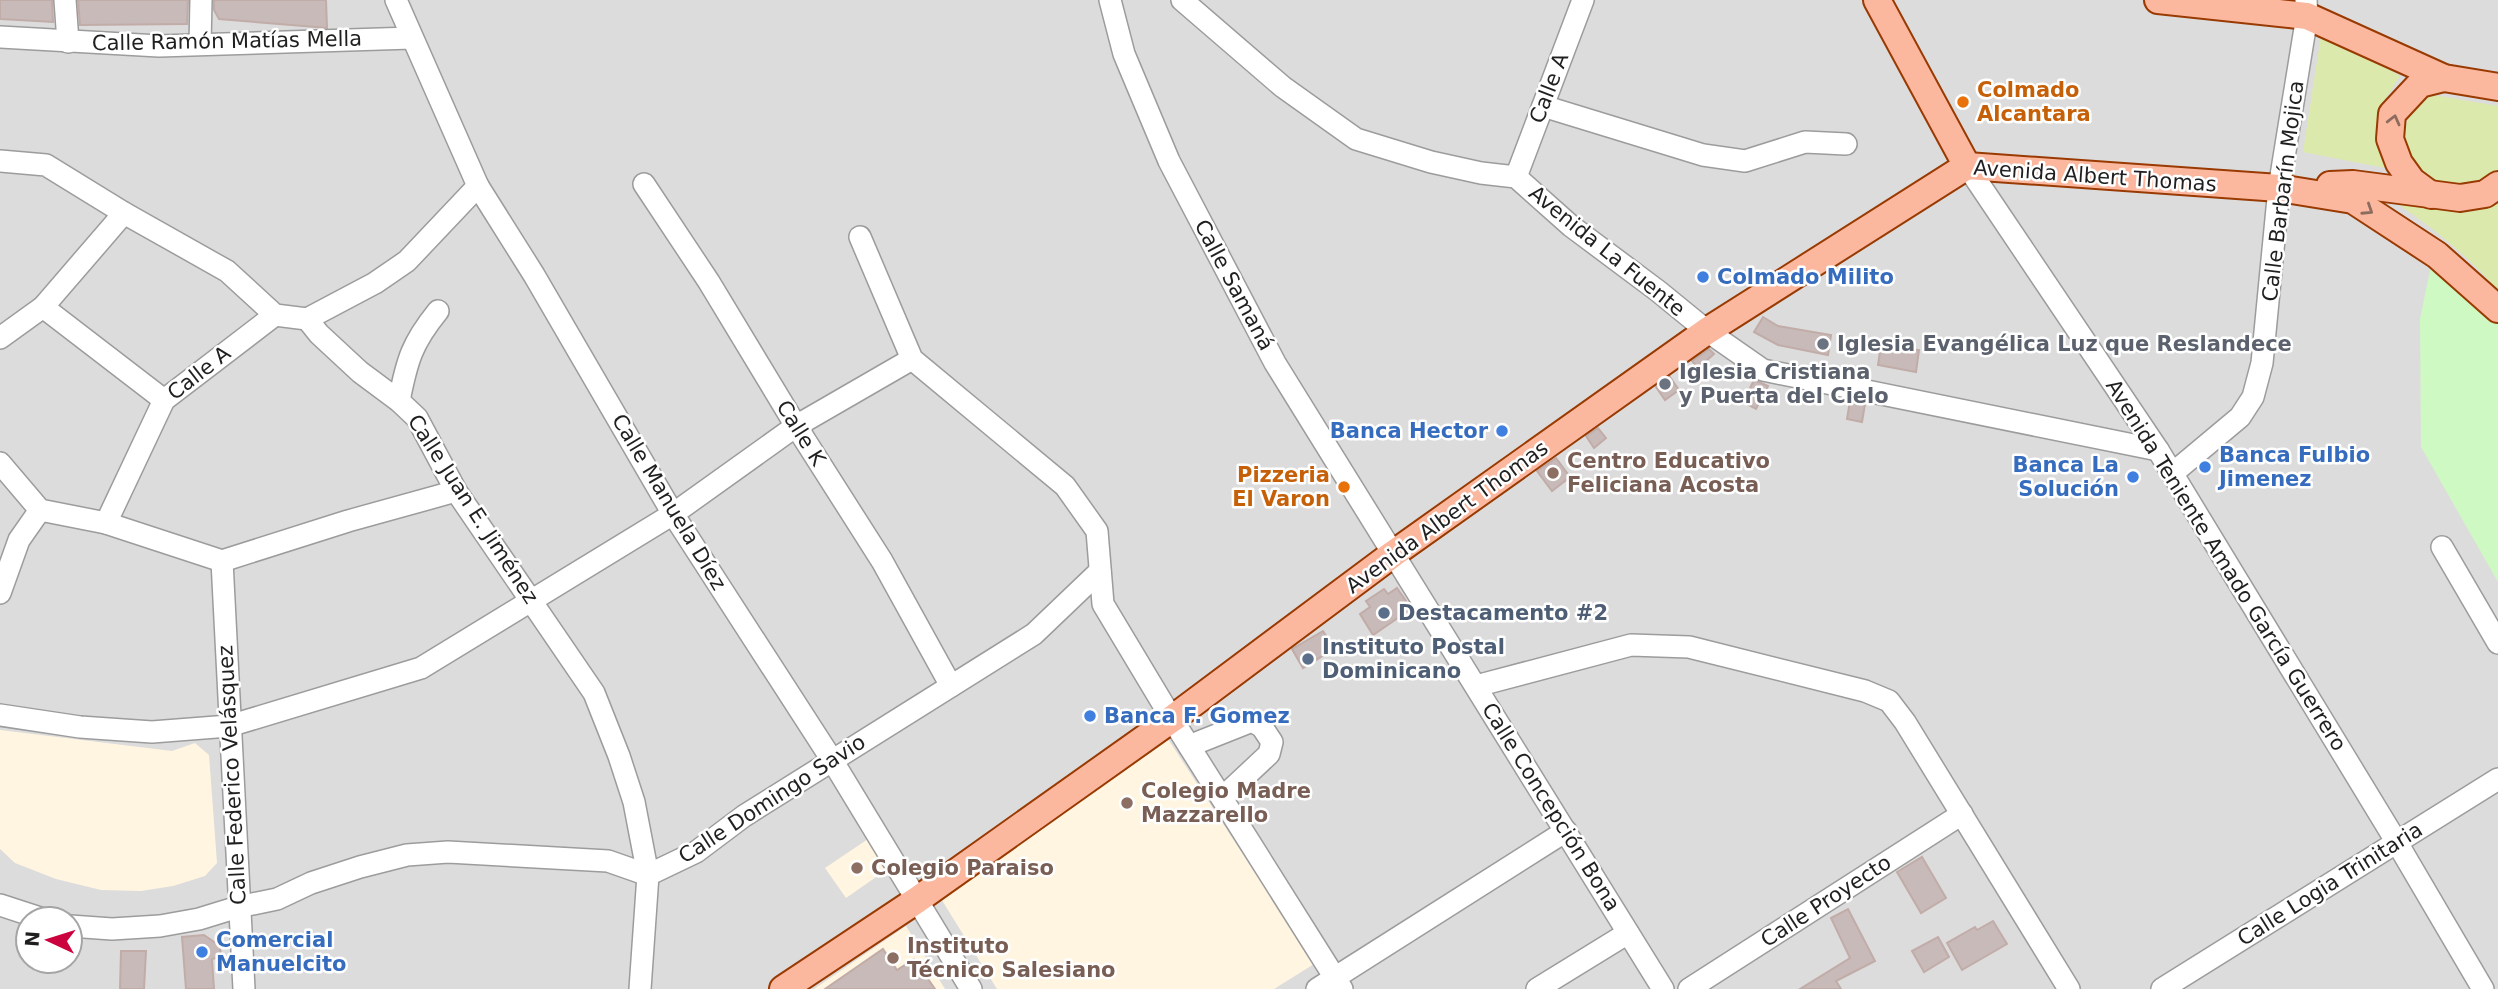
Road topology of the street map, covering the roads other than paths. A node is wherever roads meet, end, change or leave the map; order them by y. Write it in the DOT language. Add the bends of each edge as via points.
graph roads {
  1 [pos="65,0"];
  2 [pos="201,0"];
  3 [pos="396,0"];
  4 [pos="1110,0"];
  5 [pos="1183,0"];
  6 [pos="1583,0"];
  7 [pos="1877,0"];
  8 [pos="2158,0"];
  9 [pos="2306,8"];
  10 [pos="0,37"];
  11 [pos="412,38"];
  12 [pos="68,42"];
  13 [pos="200,44"];
  14 [pos="2444,78"];
  15 [pos="2495,87"];
  16 [pos="1543,106"];
  17 [pos="1846,144"];
  18 [pos="0,162"];
  19 [pos="1967,166"];
  20 [pos="1516,177"];
  21 [pos="644,184"];
  22 [pos="2498,185"];
  23 [pos="478,186"];
  24 [pos="2279,188"];
  25 [pos="2432,195"];
  26 [pos="124,213"];
  27 [pos="860,237"];
  28 [pos="43,307"];
  29 [pos="2498,309"];
  30 [pos="438,311"];
  31 [pos="275,315"];
  32 [pos="307,319"];
  33 [pos="1707,331"];
  34 [pos="0,338"];
  35 [pos="912,359"];
  36 [pos="164,400"];
  37 [pos="399,401"];
  38 [pos="796,426"];
  39 [pos="2158,450"];
  40 [pos="0,463"];
  41 [pos="2173,473"];
  42 [pos="456,491"];
  43 [pos="40,510"];
  44 [pos="673,514"];
  45 [pos="106,523"];
  46 [pos="2442,547"];
  47 [pos="1393,554"];
  48 [pos="222,561"];
  49 [pos="1100,571"];
  50 [pos="0,593"];
  51 [pos="531,598"];
  52 [pos="2498,643"];
  53 [pos="951,686"];
  54 [pos="1476,686"];
  55 [pos="0,715"];
  56 [pos="1172,719"];
  57 [pos="229,726"];
  58 [pos="1189,746"];
  59 [pos="832,760"];
  60 [pos="2498,779"];
  61 [pos="1222,798"];
  62 [pos="1962,814"];
  63 [pos="1566,831"];
  64 [pos="2396,841"];
  65 [pos="648,875"];
  66 [pos="917,900"];
  67 [pos="238,907"];
  68 [pos="84,927"];
  69 [pos="1628,933"];
  70 [pos="1332,985"];
  71 [pos="244,989"];
  72 [pos="640,989"];
  73 [pos="783,989"];
  74 [pos="971,989"];
  75 [pos="1537,989"];
  76 [pos="1663,989"];
  77 [pos="1689,989"];
  78 [pos="2069,989"];
  79 [pos="2162,989"];
  80 [pos="2483,989"];
  1 -- 12 [label="street"];
  2 -- 13 [label="street"];
  3 -- 11 [label="street, Calle Manuela Díez"];
  4 -- 47 [label="street, Calle Samaná" via="1124,54 1169,161 1275,363"];
  5 -- 20 [label="street, Avenida La Fuente" via="1283,87 1356,139 1431,162"];
  6 -- 16 [label="street, Calle A"];
  7 -- 19 [label="main road, Avenida Teniente Amado García Guerrero"];
  8 -- 9 [label="main road"];
  9 -- 14 [label="main road"];
  9 -- 24 [label="street, Calle Barbarín Mojica"];
  10 -- 12 [label="street, Calle Ramón Matías Mella"];
  11 -- 13 [label="street, Calle Ramón Matías Mella"];
  11 -- 23 [label="street, Calle Manuela Díez"];
  12 -- 13 [label="street, Calle Ramón Matías Mella"];
  14 -- 15 [label="main road"];
  25 -- 14 [label="main road, one-way" via="2412,181 2399,163 2390,139 2392,114 2420,84"];
  16 -- 17 [label="street" via="1703,155 1745,161 1805,142"];
  16 -- 20 [label="street, Calle A"];
  18 -- 26 [label="street" via="46,165"];
  19 -- 24 [label="main road, Avenida Albert Thomas"];
  19 -- 33 [label="main road, Avenida Albert Thomas"];
  19 -- 39 [label="street, Avenida Teniente Amado García Guerrero"];
  20 -- 33 [label="street, Avenida La Fuente" via="1571,226"];
  21 -- 38 [label="street, Calle K"];
  22 -- 25 [label="main road" via="2484,194 2460,198"];
  23 -- 32 [label="street" via="407,261"];
  23 -- 44 [label="street, Calle Manuela Díez"];
  24 -- 25 [label="main road" via="2353,184"];
  24 -- 29 [label="main road, one-way" via="2353,200 2437,255"];
  24 -- 41 [label="street, Calle Barbarín Mojica" via="2262,363 2252,397 2240,417"];
  26 -- 28 [label="street"];
  26 -- 31 [label="street" via="226,271"];
  27 -- 35 [label="street"];
  28 -- 34 [label="street"];
  28 -- 36 [label="street"];
  30 -- 37 [label="street" via="407,360"];
  31 -- 32 [label="street"];
  31 -- 36 [label="street, Calle A"];
  32 -- 37 [label="street, Calle Juan E. Jiménez" via="360,372"];
  33 -- 39 [label="street" via="1763,370"];
  33 -- 47 [label="main road, Avenida Albert Thomas"];
  35 -- 38 [label="street"];
  35 -- 49 [label="street" via="1065,486 1097,531"];
  36 -- 45 [label="street, Calle A"];
  37 -- 42 [label="street, Calle Juan E. Jiménez" via="417,418"];
  38 -- 44 [label="street"];
  38 -- 53 [label="street, Calle K" via="883,561"];
  39 -- 41 [label="street, Avenida Teniente Amado García Guerrero"];
  40 -- 43 [label="street"];
  41 -- 64 [label="street, Avenida Teniente Amado García Guerrero"];
  42 -- 48 [label="street"];
  42 -- 51 [label="street, Calle Juan E. Jiménez"];
  43 -- 45 [label="street"];
  43 -- 50 [label="street" via="19,540"];
  44 -- 51 [label="street"];
  44 -- 59 [label="street, Calle Manuela Díez"];
  45 -- 48 [label="street"];
  46 -- 52 [label="street"];
  47 -- 54 [label="street, Calle Concepción Bona"];
  47 -- 56 [label="main road, Avenida Albert Thomas"];
  48 -- 57 [label="street, Calle Federico Velásquez"];
  49 -- 53 [label="street, Calle Domingo Savio" via="1034,634"];
  49 -- 56 [label="street" via="1102,604"];
  51 -- 57 [label="street" via="421,668"];
  51 -- 65 [label="street, Calle Juan E. Jiménez" via="594,693 634,802"];
  53 -- 59 [label="street, Calle Domingo Savio"];
  54 -- 62 [label="street" via="1631,645 1689,647 1865,691 1889,701"];
  54 -- 63 [label="street, Calle Concepción Bona"];
  55 -- 57 [label="street" via="152,732"];
  56 -- 58 [label="street"];
  56 -- 66 [label="main road, Avenida Albert Thomas"];
  57 -- 67 [label="street, Calle Federico Velásquez"];
  58 -- 61 [label="street"];
  58 -- 61 [label="street" via="1252,721 1272,742 1269,754"];
  59 -- 65 [label="street, Calle Domingo Savio" via="695,852"];
  59 -- 66 [label="street, Calle Manuela Díez"];
  60 -- 64 [label="street, Calle Logia Trinitaria"];
  61 -- 70 [label="street"];
  62 -- 77 [label="street, Calle Proyecto"];
  62 -- 78 [label="street"];
  63 -- 69 [label="street, Calle Concepción Bona"];
  63 -- 70 [label="street"];
  64 -- 79 [label="street, Calle Logia Trinitaria"];
  64 -- 80 [label="street, Avenida Teniente Amado García Guerrero"];
  65 -- 67 [label="street" via="608,862 448,852 407,855 360,866 276,899"];
  65 -- 72 [label="street, Calle Juan E. Jiménez"];
  66 -- 73 [label="main road, Avenida Albert Thomas"];
  66 -- 74 [label="street, Calle Manuela Díez"];
  67 -- 68 [label="street" via="160,926"];
  67 -- 71 [label="street, Calle Federico Velásquez"];
  69 -- 75 [label="street"];
  69 -- 76 [label="street, Calle Concepción Bona"];
}
